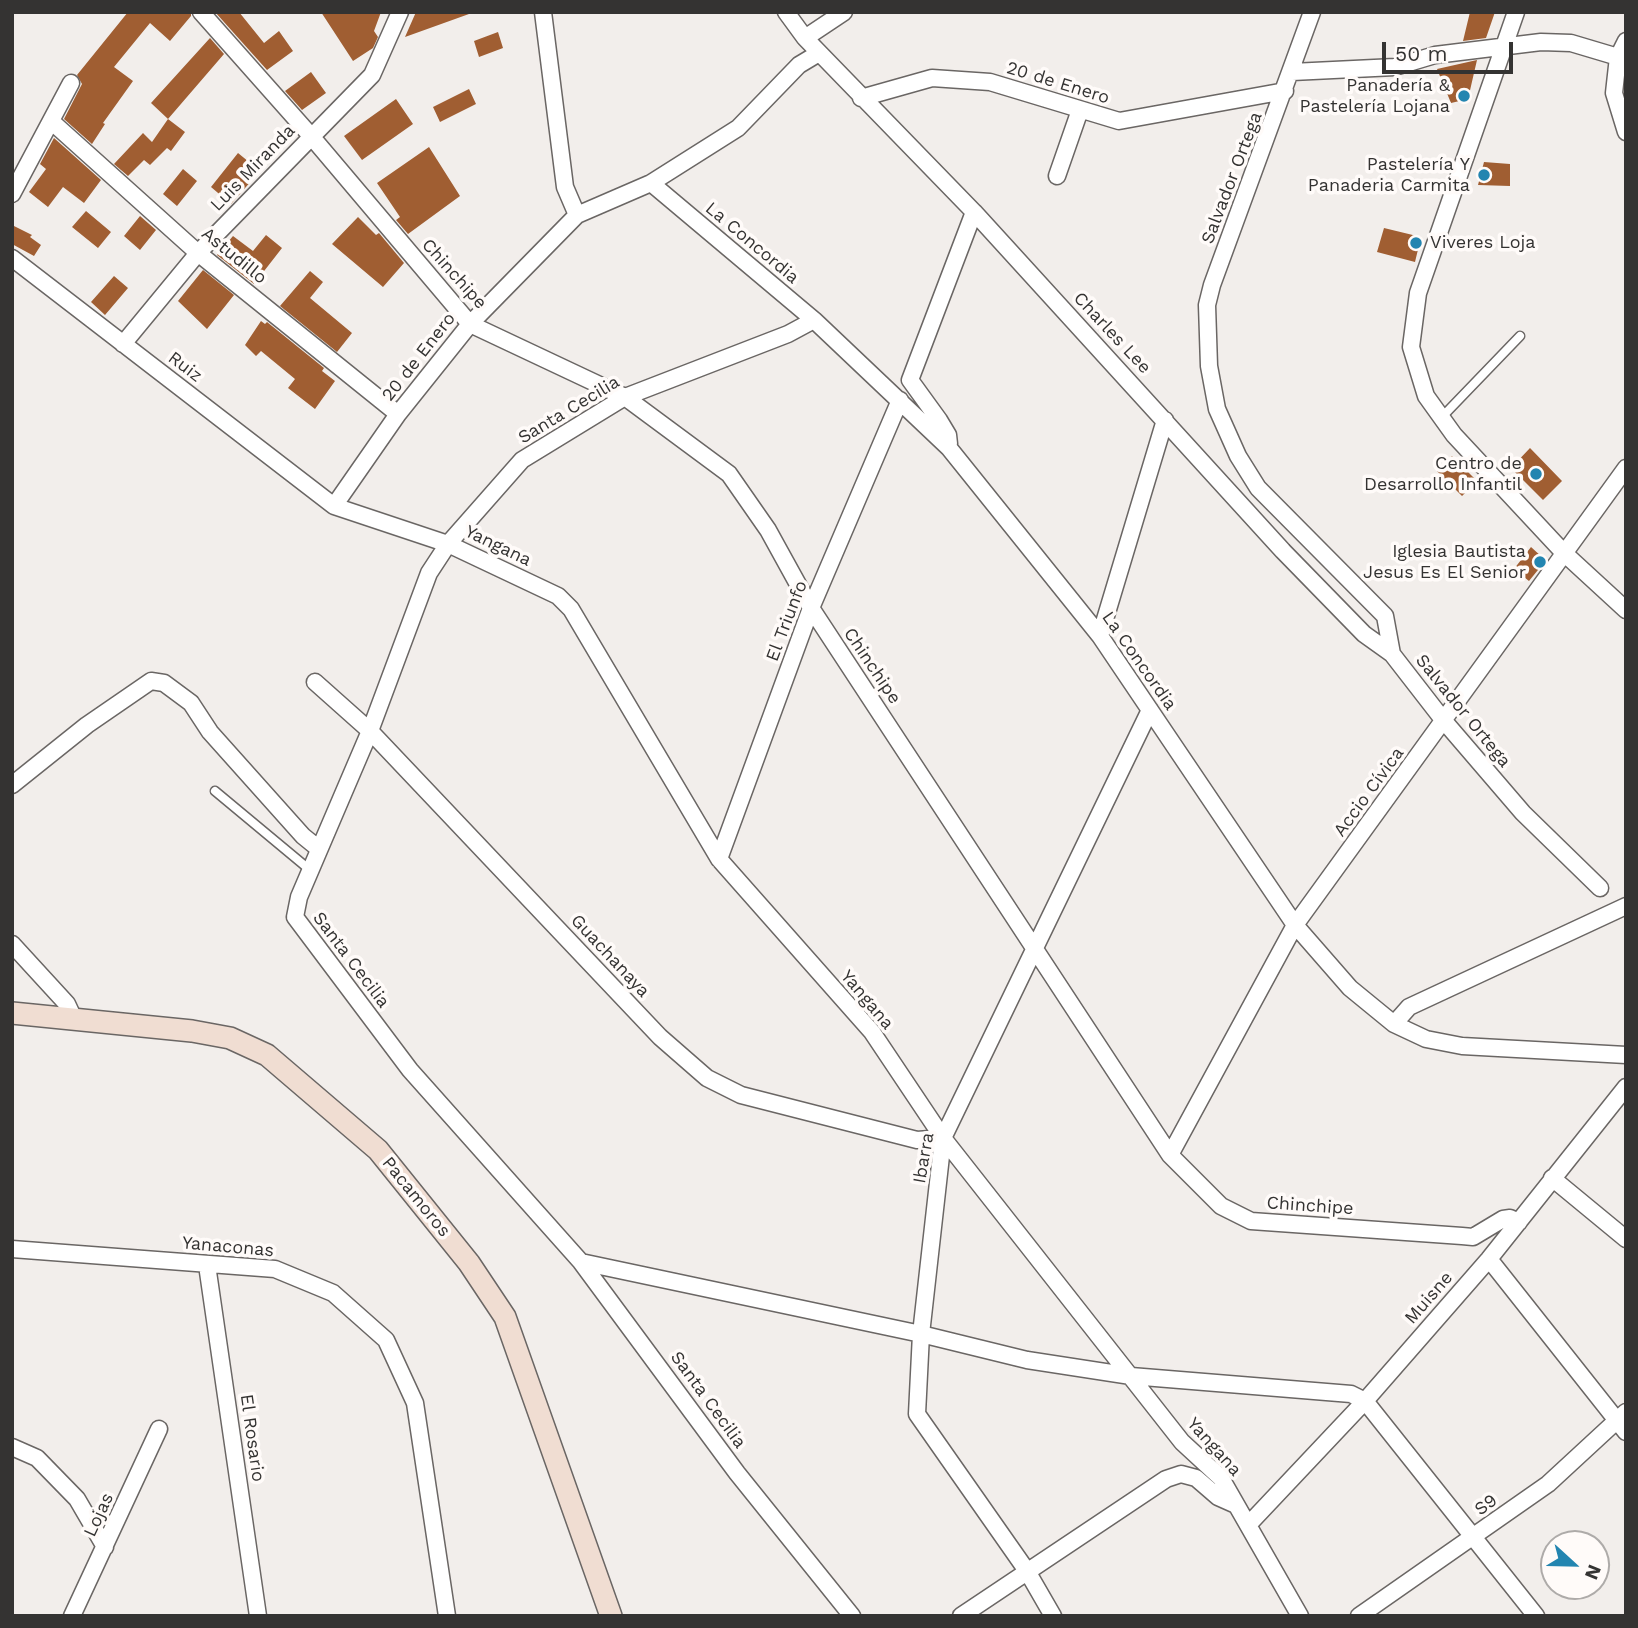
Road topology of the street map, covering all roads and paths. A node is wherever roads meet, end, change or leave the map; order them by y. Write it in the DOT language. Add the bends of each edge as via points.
graph roads {
  1 [pos="201,12"];
  2 [pos="400,12"];
  3 [pos="543,12"];
  4 [pos="786,12"];
  5 [pos="844,12"];
  6 [pos="1312,12"];
  7 [pos="1516,12"];
  8 [pos="805,38"];
  9 [pos="1626,41"];
  10 [pos="1504,45"];
  11 [pos="819,53"];
  12 [pos="1618,57"];
  13 [pos="1292,72"];
  14 [pos="71,83"];
  15 [pos="1285,91"];
  16 [pos="861,98"];
  17 [pos="1080,110"];
  18 [pos="51,121"];
  19 [pos="1626,132"];
  20 [pos="311,136"];
  21 [pos="1057,176"];
  22 [pos="652,183"];
  23 [pos="12,194"];
  24 [pos="974,212"];
  25 [pos="577,215"];
  26 [pos="198,253"];
  27 [pos="12,258"];
  28 [pos="814,320"];
  29 [pos="470,324"];
  30 [pos="1520,336"];
  31 [pos="122,344"];
  32 [pos="625,397"];
  33 [pos="900,400"];
  34 [pos="398,414"];
  35 [pos="1441,418"];
  36 [pos="1165,420"];
  37 [pos="949,448"];
  38 [pos="1626,468"];
  39 [pos="334,506"];
  40 [pos="448,544"];
  41 [pos="1564,553"];
  42 [pos="811,608"];
  43 [pos="1626,610"];
  44 [pos="1100,636"];
  45 [pos="1392,654"];
  46 [pos="314,682"];
  47 [pos="1150,710"];
  48 [pos="1444,721"];
  49 [pos="370,731"];
  50 [pos="12,785"];
  51 [pos="215,790"];
  52 [pos="319,849"];
  53 [pos="719,859"];
  54 [pos="310,870"];
  55 [pos="1600,888"];
  56 [pos="1626,906"];
  57 [pos="1295,925"];
  58 [pos="12,944"];
  59 [pos="1035,944"];
  60 [pos="12,1013"];
  61 [pos="74,1019"];
  62 [pos="1394,1024"];
  63 [pos="1626,1055"];
  64 [pos="1626,1087"];
  65 [pos="943,1138"];
  66 [pos="1170,1155"];
  67 [pos="1552,1178"];
  68 [pos="1519,1222"];
  69 [pos="1626,1239"];
  70 [pos="12,1249"];
  71 [pos="1489,1259"];
  72 [pos="581,1262"];
  73 [pos="207,1265"];
  74 [pos="921,1334"];
  75 [pos="1131,1377"];
  76 [pos="1365,1401"];
  77 [pos="1623,1422"];
  78 [pos="159,1429"];
  79 [pos="12,1447"];
  80 [pos="1236,1505"];
  81 [pos="1249,1524"];
  82 [pos="1473,1539"];
  83 [pos="105,1547"];
  84 [pos="1027,1572"];
  85 [pos="72,1616"];
  86 [pos="258,1616"];
  87 [pos="447,1616"];
  88 [pos="611,1616"];
  89 [pos="852,1616"];
  90 [pos="961,1616"];
  91 [pos="1053,1616"];
  92 [pos="1300,1616"];
  93 [pos="1359,1616"];
  94 [pos="1536,1616"];
  1 -- 20 [label="street, Chinchipe"];
  2 -- 20 [label="street, Luis Miranda" via="372,75"];
  3 -- 25 [label="street" via="565,187"];
  4 -- 8 [label="street, Charles Lee"];
  5 -- 8 [label="street"];
  6 -- 13 [label="street, Salvador Ortega"];
  7 -- 10 [label="street"];
  8 -- 11 [label="street, Charles Lee"];
  9 -- 12 [label="street"];
  10 -- 12 [label="street" via="1571,43"];
  10 -- 13 [label="street" via="1435,55 1395,67"];
  10 -- 35 [label="street" via="1418,293 1411,347 1426,396"];
  11 -- 16 [label="street, Charles Lee"];
  11 -- 22 [label="street, 20 de Enero" via="799,65 738,128"];
  12 -- 19 [label="street" via="1614,93"];
  13 -- 15 [label="street, Salvador Ortega"];
  14 -- 18 [label="street"];
  15 -- 17 [label="street, 20 de Enero" via="1119,121"];
  15 -- 45 [label="street, Salvador Ortega" via="1212,285 1207,305 1211,386 1225,430 1258,488 1385,616"];
  16 -- 17 [label="street, 20 de Enero" via="932,78 990,82"];
  16 -- 24 [label="street, Charles Lee"];
  17 -- 21 [label="street"];
  18 -- 23 [label="street"];
  18 -- 26 [label="street, Astudillo"];
  20 -- 26 [label="street, Luis Miranda"];
  20 -- 29 [label="street, Chinchipe"];
  22 -- 25 [label="street, 20 de Enero"];
  22 -- 28 [label="street, La Concordia"];
  24 -- 36 [label="street, Charles Lee"];
  24 -- 37 [label="street" via="910,380 944,428"];
  25 -- 29 [label="street, 20 de Enero"];
  26 -- 31 [label="street, Luis Miranda"];
  26 -- 34 [label="street, Astudillo"];
  27 -- 31 [label="street, Ruiz"];
  28 -- 32 [label="street, Santa Cecilia"];
  28 -- 33 [label="street, La Concordia"];
  29 -- 32 [label="street, Chinchipe"];
  29 -- 34 [label="street, 20 de Enero"];
  30 -- 35 [label="lane"];
  31 -- 39 [label="street, Ruiz"];
  32 -- 40 [label="street, Santa Cecilia" via="522,460"];
  32 -- 42 [label="street, Chinchipe" via="729,474 768,530"];
  33 -- 37 [label="street, La Concordia"];
  33 -- 42 [label="street, El Triunfo"];
  34 -- 39 [label="street, 20 de Enero"];
  35 -- 41 [label="street"];
  36 -- 44 [label="street"];
  36 -- 45 [label="street, Charles Lee" via="1283,551 1364,634"];
  37 -- 44 [label="street, La Concordia"];
  38 -- 41 [label="street, Accio Cívica"];
  39 -- 40 [label="street, Yangana"];
  40 -- 49 [label="street, Santa Cecilia" via="429,573"];
  40 -- 53 [label="street, Yangana" via="558,596 571,608"];
  41 -- 43 [label="street"];
  41 -- 48 [label="street, Accio Cívica"];
  42 -- 53 [label="street, El Triunfo"];
  42 -- 59 [label="street, Chinchipe"];
  44 -- 47 [label="street, La Concordia"];
  45 -- 48 [label="street, Salvador Ortega"];
  46 -- 49 [label="street, Guachanaya"];
  47 -- 57 [label="street, La Concordia"];
  47 -- 59 [label="street, Ibarra"];
  48 -- 55 [label="street, Salvador Ortega" via="1523,813"];
  48 -- 57 [label="street, Accio Cívica"];
  49 -- 52 [label="street, Santa Cecilia"];
  49 -- 65 [label="street, Guachanaya" via="660,1037 707,1078 766,1102 917,1140"];
  50 -- 52 [label="street" via="151,681 164,683 191,703 210,732"];
  51 -- 54 [label="lane"];
  52 -- 54 [label="street, Santa Cecilia"];
  53 -- 65 [label="street, Yangana" via="872,1032"];
  54 -- 72 [label="street, Santa Cecilia" via="295,917 308,937 410,1070"];
  56 -- 62 [label="street" via="1409,1007"];
  57 -- 62 [label="street, La Concordia" via="1350,988"];
  57 -- 66 [label="street, Accio Cívica"];
  58 -- 61 [label="street" via="67,1004"];
  59 -- 65 [label="street, Ibarra"];
  59 -- 66 [label="street, Chinchipe"];
  60 -- 61 [label="street, Pacamoros"];
  61 -- 88 [label="street, Pacamoros" via="230,1038 267,1055 378,1150 469,1263 505,1317"];
  62 -- 63 [label="street, La Concordia" via="1426,1039 1462,1046"];
  64 -- 67 [label="street, Muisne"];
  65 -- 74 [label="street, Ibarra"];
  65 -- 75 [label="street, Yangana"];
  66 -- 68 [label="street, Chinchipe" via="1221,1206 1251,1221 1473,1237 1503,1219"];
  67 -- 68 [label="street, Muisne"];
  67 -- 69 [label="street"];
  68 -- 71 [label="street, Muisne"];
  70 -- 73 [label="street, Yanaconas"];
  71 -- 76 [label="street, Muisne"];
  71 -- 77 [label="street"];
  72 -- 74 [label="street"];
  72 -- 89 [label="street, Santa Cecilia" via="737,1473"];
  73 -- 86 [label="street, El Rosario"];
  73 -- 87 [label="street, Yanaconas" via="275,1269 333,1293 386,1340 415,1403"];
  74 -- 75 [label="street" via="1027,1360"];
  74 -- 84 [label="street, Ibarra" via="917,1414"];
  75 -- 76 [label="street" via="1351,1394"];
  75 -- 80 [label="street, Yangana" via="1182,1442 1221,1478"];
  76 -- 81 [label="street, Muisne"];
  76 -- 82 [label="street"];
  77 -- 82 [label="street, S9"];
  78 -- 83 [label="street, Lojas"];
  79 -- 83 [label="street" via="37,1458 77,1499"];
  80 -- 81 [label="street, Yangana"];
  80 -- 84 [label="street" via="1196,1478 1181,1474 1166,1479"];
  81 -- 92 [label="street, Yangana"];
  82 -- 93 [label="street, S9"];
  82 -- 94 [label="street"];
  83 -- 85 [label="street, Lojas"];
  84 -- 90 [label="street"];
  84 -- 91 [label="street, Ibarra"];
}
